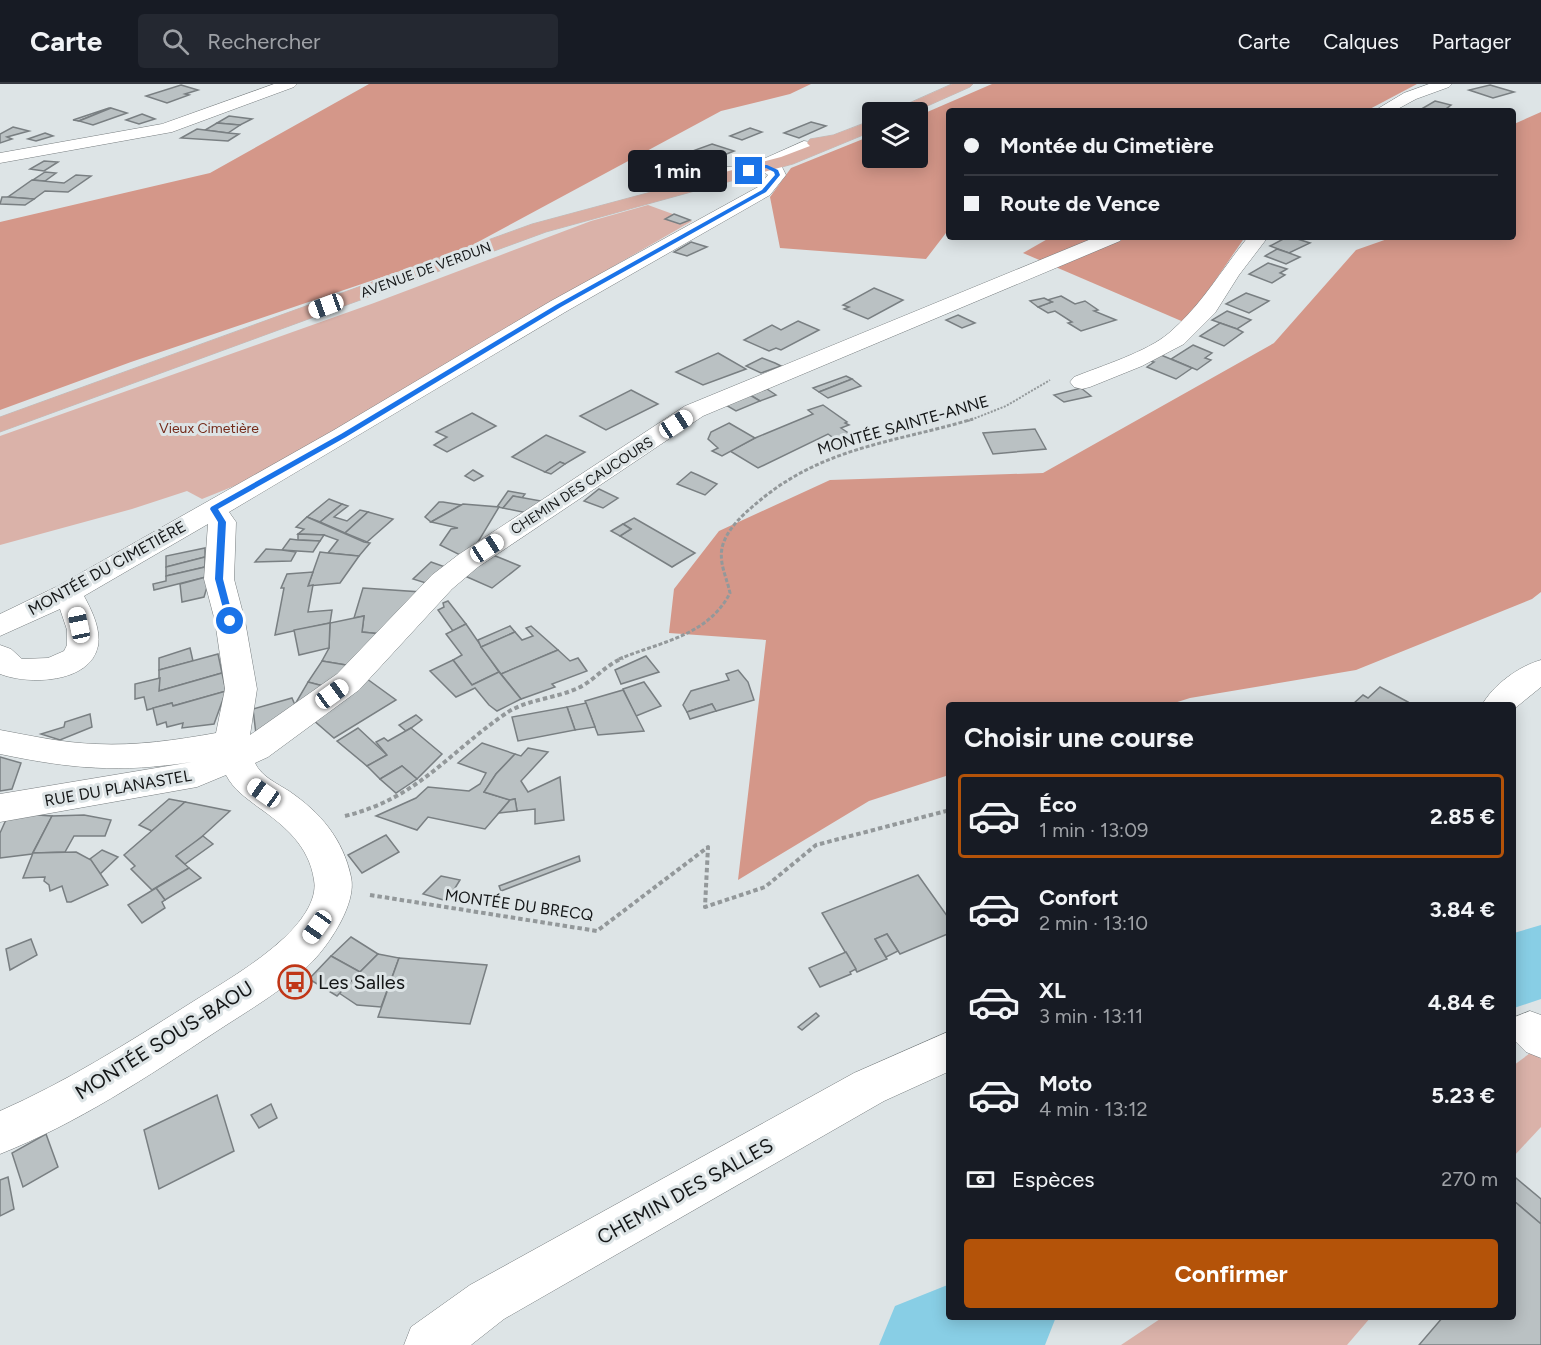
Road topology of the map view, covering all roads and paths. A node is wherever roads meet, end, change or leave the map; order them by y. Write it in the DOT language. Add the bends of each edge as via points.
graph roads {
  1 [pos="289,84"];
  2 [pos="965,84"];
  3 [pos="1444,84"];
  4 [pos="924,102"];
  5 [pos="1388,108"];
  6 [pos="862,130"];
  7 [pos="830,143"];
  8 [pos="804,146"];
  9 [pos="0,158"];
  10 [pos="757,168"];
  11 [pos="701,175"];
  12 [pos="596,209"];
  13 [pos="1106,240"];
  14 [pos="1256,240"];
  15 [pos="1057,376"];
  16 [pos="1082,382"];
  17 [pos="0,425"];
  18 [pos="214,509"];
  19 [pos="68,593"];
  20 [pos="0,627"];
  21 [pos="0,656"];
  22 [pos="1541,671"];
  23 [pos="1501,702"];
  24 [pos="0,741"];
  25 [pos="233,751"];
  26 [pos="282,805"];
  27 [pos="0,808"];
  28 [pos="946,811"];
  29 [pos="334,889"];
  30 [pos="946,1052"];
  31 [pos="0,1133"];
  32 [pos="429,1345"];
  1 -- 9 [label="street" via="166,128"];
  2 -- 4 [label="main road"];
  3 -- 5 [label="street"];
  6 -- 7 [label="main road"];
  7 -- 8 [label="main road"];
  7 -- 10 [label="main road, AVENUE DE VERDUN"];
  8 -- 10 [label="street"];
  8 -- 11 [label="main road"];
  10 -- 11 [label="street"];
  10 -- 12 [label="main road, AVENUE DE VERDUN"];
  10 -- 18 [label="street, MONTÉE DU CIMETIÈRE" via="752,192 740,204 558,306"];
  11 -- 12 [label="main road"];
  12 -- 17 [label="main road, AVENUE DE VERDUN"];
  13 -- 25 [label="street, CHEMIN DES CAUCOURS" via="694,411 468,561 442,582 348,682 256,748"];
  14 -- 16 [label="street" via="1207,308 1176,339"];
  15 -- 26 [label="path, MONTÉE SAINTE-ANNE" via="1005,408 946,427 841,452 788,476 756,501 724,543 721,559 730,593 713,618 672,640 611,663 580,687 506,713 397,798 372,810 343,816 310,802"];
  18 -- 19 [label="street, MONTÉE DU CIMETIÈRE"];
  18 -- 25 [label="street" via="222,522 219,579 241,689"];
  19 -- 20 [label="street, MONTÉE DU CIMETIÈRE"];
  19 -- 21 [label="street" via="76,608 83,642 80,654 63,666 42,671 11,667"];
  22 -- 23 [label="street"];
  24 -- 25 [label="street" via="47,752 109,757"];
  25 -- 26 [label="street" via="246,780"];
  25 -- 27 [label="street, RUE DU PLANASTEL" via="197,774"];
  26 -- 29 [label="street" via="317,837 327,856"];
  28 -- 29 [label="path, MONTÉE DU BRECQ" via="816,845 765,887 705,907 708,847 597,930"];
  29 -- 31 [label="street, MONTÉE SOUS-BAOU" via="317,927 288,960 140,1058 58,1107"];
  30 -- 32 [label="street, CHEMIN DES SALLES" via="869,1087 487,1302"];
}
